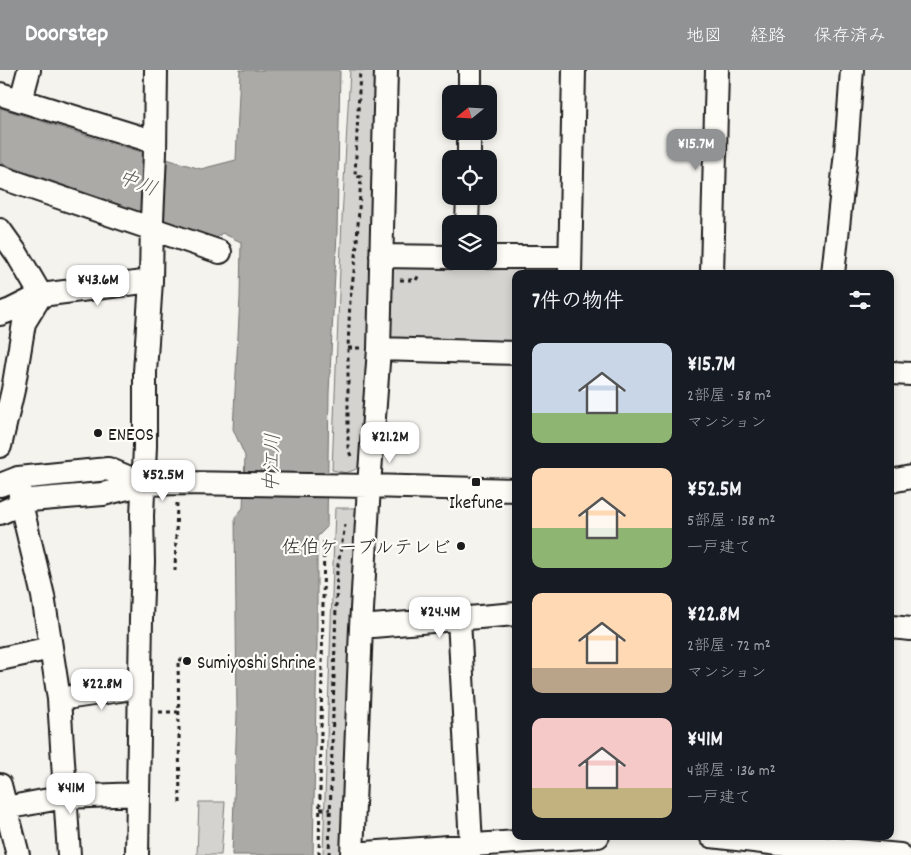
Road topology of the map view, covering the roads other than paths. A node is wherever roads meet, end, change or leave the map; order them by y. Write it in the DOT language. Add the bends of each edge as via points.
graph roads {
  1 [pos="29,70"];
  2 [pos="156,70"];
  3 [pos="386,70"];
  4 [pos="470,70"];
  5 [pos="574,70"];
  6 [pos="717,70"];
  7 [pos="852,70"];
  8 [pos="470,85"];
  9 [pos="10,97"];
  10 [pos="155,147"];
  11 [pos="0,177"];
  12 [pos="152,224"];
  13 [pos="0,230"];
  14 [pos="220,252"];
  15 [pos="382,256"];
  16 [pos="442,257"];
  17 [pos="497,258"];
  18 [pos="570,266"];
  19 [pos="712,270"];
  20 [pos="833,270"];
  21 [pos="150,281"];
  22 [pos="41,295"];
  23 [pos="0,314"];
  24 [pos="379,349"];
  25 [pos="512,353"];
  26 [pos="894,373"];
  27 [pos="911,374"];
  28 [pos="0,446"];
  29 [pos="911,477"];
  30 [pos="894,480"];
  31 [pos="9,481"];
  32 [pos="144,484"];
  33 [pos="369,486"];
  34 [pos="512,490"];
  35 [pos="21,504"];
  36 [pos="0,513"];
  37 [pos="512,614"];
  38 [pos="459,619"];
  39 [pos="361,627"];
  40 [pos="894,627"];
  41 [pos="911,629"];
  42 [pos="51,648"];
  43 [pos="0,659"];
  44 [pos="140,687"];
  45 [pos="59,699"];
  46 [pos="0,785"];
  47 [pos="138,794"];
  48 [pos="65,797"];
  49 [pos="3,808"];
  50 [pos="741,840"];
  51 [pos="591,841"];
  52 [pos="471,845"];
  53 [pos="779,845"];
  54 [pos="352,854"];
  55 [pos="18,855"];
  56 [pos="69,855"];
  57 [pos="136,855"];
  58 [pos="900,855"];
  1 -- 9 [label="street"];
  2 -- 10 [label="street"];
  3 -- 15 [label="street"];
  4 -- 8 [label="street"];
  5 -- 18 [label="street"];
  6 -- 19 [label="street"];
  7 -- 20 [label="street"];
  9 -- 10 [label="street"];
  10 -- 12 [label="street"];
  11 -- 12 [label="street"];
  12 -- 14 [label="street"];
  12 -- 21 [label="street"];
  13 -- 22 [label="street"];
  15 -- 16 [label="street"];
  15 -- 24 [label="street"];
  17 -- 18 [label="street"];
  21 -- 22 [label="street"];
  21 -- 32 [label="street"];
  22 -- 23 [label="street"];
  22 -- 28 [label="street" via="24,323"];
  24 -- 25 [label="street"];
  24 -- 33 [label="street"];
  26 -- 27 [label="street"];
  29 -- 30 [label="street"];
  31 -- 32 [label="street" via="108,469"];
  31 -- 35 [label="street"];
  32 -- 33 [label="street"];
  32 -- 35 [label="street" via="103,494 30,500"];
  32 -- 44 [label="street"];
  33 -- 34 [label="street"];
  33 -- 39 [label="street"];
  35 -- 36 [label="street"];
  35 -- 42 [label="street" via="44,596"];
  37 -- 38 [label="street"];
  38 -- 39 [label="street"];
  38 -- 52 [label="street"];
  39 -- 54 [label="street"];
  40 -- 41 [label="street"];
  42 -- 43 [label="street"];
  42 -- 45 [label="street"];
  44 -- 45 [label="street"];
  44 -- 47 [label="street"];
  45 -- 48 [label="street"];
  46 -- 49 [label="street"];
  47 -- 48 [label="street"];
  47 -- 57 [label="street"];
  48 -- 49 [label="street"];
  48 -- 56 [label="street"];
  49 -- 55 [label="street"];
  50 -- 53 [label="street"];
  51 -- 52 [label="street"];
  52 -- 54 [label="street"];
  53 -- 58 [label="street"];
}
